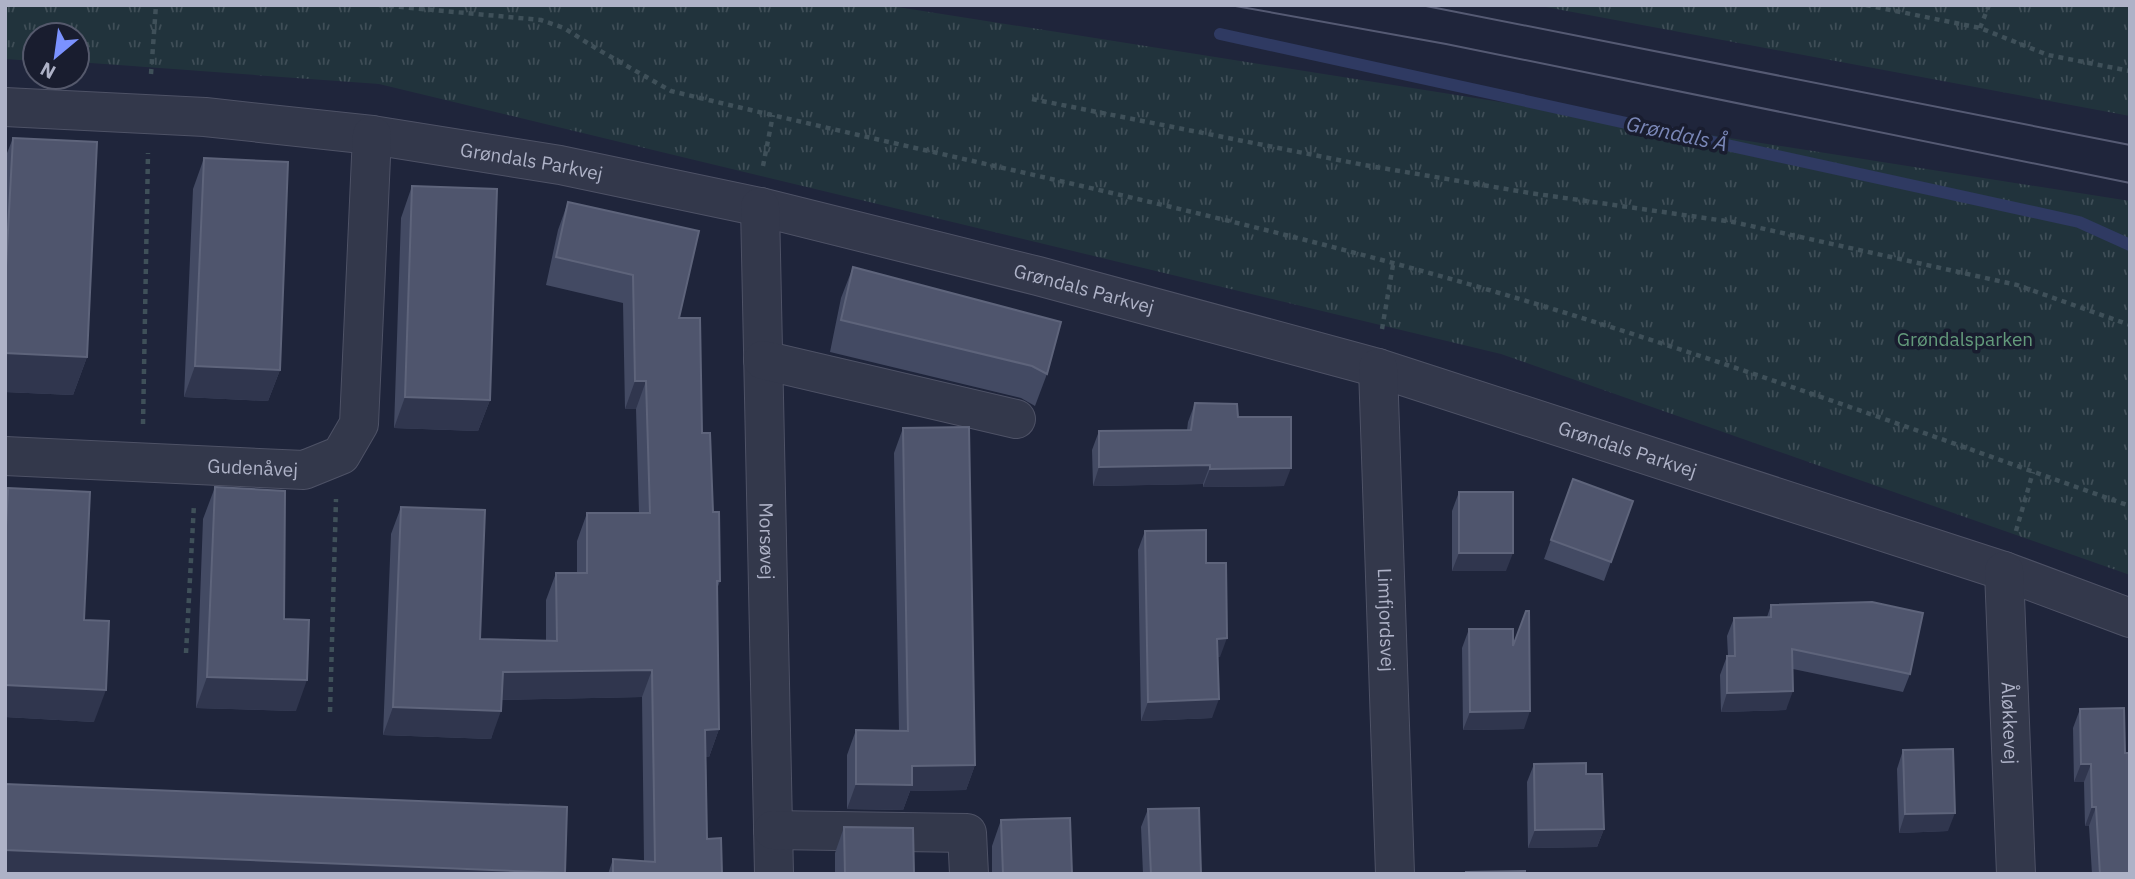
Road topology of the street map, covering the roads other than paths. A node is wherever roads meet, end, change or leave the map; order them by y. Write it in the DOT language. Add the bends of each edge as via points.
graph roads {
  1 [pos="5,107"];
  2 [pos="372,135"];
  3 [pos="761,207"];
  4 [pos="763,360"];
  5 [pos="1378,368"];
  6 [pos="1016,419"];
  7 [pos="5,456"];
  8 [pos="2004,571"];
  9 [pos="2130,618"];
  10 [pos="773,830"];
  11 [pos="774,874"];
  12 [pos="969,874"];
  13 [pos="1395,874"];
  14 [pos="2016,874"];
  1 -- 2 [label="street, Grøndals Parkvej" via="205,117"];
  2 -- 3 [label="street, Grøndals Parkvej" via="560,165"];
  2 -- 7 [label="street, Gudenåvej" via="359,424 341,455 304,470"];
  3 -- 4 [label="street, Morsøvej"];
  3 -- 5 [label="street, Grøndals Parkvej"];
  4 -- 6 [label="street"];
  4 -- 10 [label="street, Morsøvej"];
  5 -- 8 [label="street, Grøndals Parkvej"];
  5 -- 13 [label="street, Limfjordsvej"];
  8 -- 9 [label="street, Grøndals Parkvej"];
  8 -- 14 [label="street, Åløkkevej"];
  10 -- 11 [label="street, Morsøvej"];
  10 -- 12 [label="street" via="967,833"];
}
